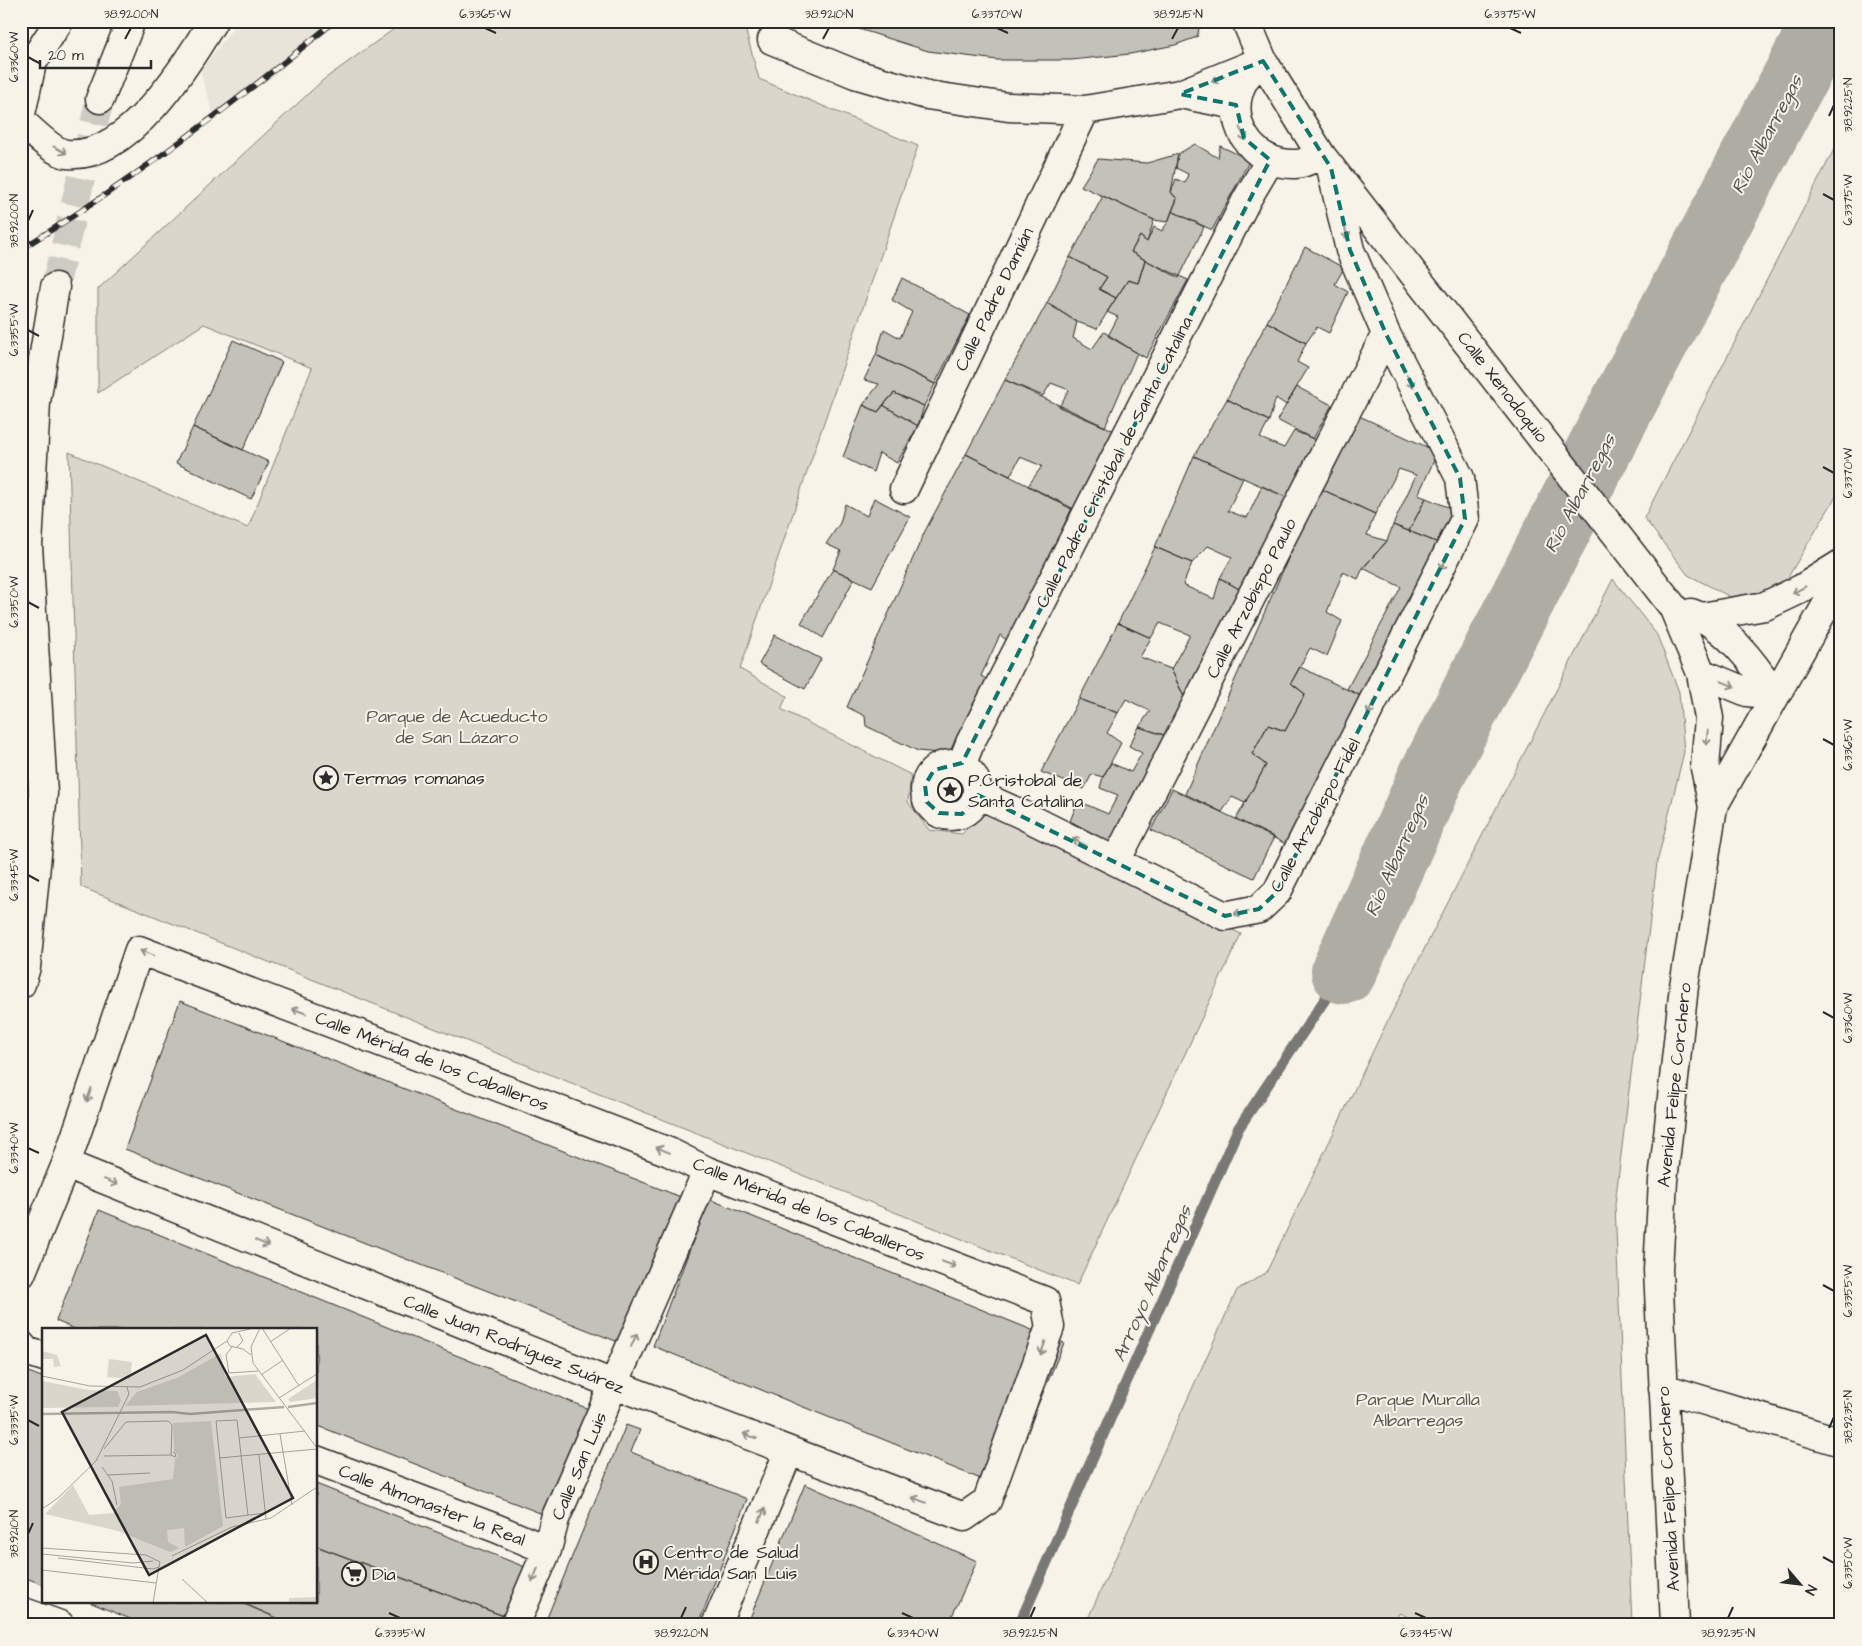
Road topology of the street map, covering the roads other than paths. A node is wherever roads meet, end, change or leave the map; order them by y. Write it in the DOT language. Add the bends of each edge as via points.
graph roads {
  1 [pos="59,21"];
  2 [pos="131,21"];
  3 [pos="213,21"];
  4 [pos="1246,21"];
  5 [pos="772,40"];
  6 [pos="1263,61"];
  7 [pos="27,63"];
  8 [pos="1180,94"];
  9 [pos="100,99"];
  10 [pos="1236,105"];
  11 [pos="1085,110"];
  12 [pos="21,114"];
  13 [pos="21,121"];
  14 [pos="1270,160"];
  15 [pos="1326,162"];
  16 [pos="55,287"];
  17 [pos="1386,334"];
  18 [pos="904,489"];
  19 [pos="1465,519"];
  20 [pos="1841,564"];
  21 [pos="1841,580"];
  22 [pos="1673,607"];
  23 [pos="1702,617"];
  24 [pos="1700,673"];
  25 [pos="1775,694"];
  26 [pos="961,766"];
  27 [pos="977,794"];
  28 [pos="1713,807"];
  29 [pos="1116,861"];
  30 [pos="21,984"];
  31 [pos="66,1164"];
  32 [pos="707,1171"];
  33 [pos="21,1274"];
  34 [pos="21,1345"];
  35 [pos="42,1357"];
  36 [pos="613,1384"];
  37 [pos="1662,1388"];
  38 [pos="1841,1442"];
  39 [pos="789,1451"];
  40 [pos="318,1461"];
  41 [pos="964,1517"];
  42 [pos="547,1550"];
  43 [pos="21,1611"];
  44 [pos="60,1625"];
  45 [pos="515,1625"];
  46 [pos="716,1625"];
  47 [pos="1675,1625"];
  1 -- 7 [label="street"];
  2 -- 9 [label="street"];
  13 -- 3 [label="street, one-way" via="41,139 66,154 97,150 153,108 186,65"];
  4 -- 6 [label="street, Calle Xenodoquio"];
  5 -- 11 [label="street" via="855,74 927,95 1008,107"];
  6 -- 8 [label="street, one-way"];
  6 -- 10 [label="street" via="1244,80"];
  6 -- 15 [label="street, Calle Xenodoquio"];
  7 -- 12 [label="street"];
  8 -- 10 [label="street"];
  8 -- 11 [label="street"];
  10 -- 14 [label="street, one-way" via="1237,122 1244,138 1255,151"];
  11 -- 18 [label="street, Calle Padre Damián"];
  14 -- 15 [label="street" via="1296,164"];
  14 -- 26 [label="street, Calle Padre Cristóbal de Santa Catalina" via="1068,550"];
  15 -- 17 [label="street, Calle Xenodoquio, one-way" via="1350,250"];
  15 -- 22 [label="street, Calle Xenodoquio"];
  16 -- 30 [label="street" via="36,402 28,546 43,793 26,966"];
  17 -- 19 [label="street, Calle Xenodoquio, one-way" via="1460,478"];
  17 -- 29 [label="street, Calle Arzobispo Paulo"];
  19 -- 29 [label="street, Calle Arzobispo Fidel, one-way" via="1277,892 1259,910 1225,916"];
  20 -- 23 [label="street, one-way" via="1801,589 1765,606"];
  21 -- 25 [label="street, Avenida Felipe Corchero"];
  22 -- 23 [label="street"];
  22 -- 24 [label="street, Calle Xenodoquio"];
  23 -- 25 [label="street" via="1749,656"];
  24 -- 25 [label="street, one-way" via="1747,692"];
  24 -- 28 [label="street, Calle Xenodoquio, one-way" via="1709,718 1705,768"];
  25 -- 28 [label="street, Avenida Felipe Corchero"];
  26 -- 27 [label="street" via="973,776"];
  26 -- 27 [label="street" via="950,763 934,770 925,785 927,802 937,812 952,816 967,810"];
  29 -- 27 [label="street, Calle Arzobispo Fidel, one-way"];
  28 -- 37 [label="street, Avenida Felipe Corchero" via="1684,986 1663,1181 1658,1270"];
  32 -- 31 [label="street, Calle Mérida de los Caballeros, one-way" via="669,1152 139,950"];
  31 -- 33 [label="street, Calle Mérida de los Caballeros"];
  31 -- 36 [label="street, Calle Juan Rodríguez Suárez, one-way"];
  36 -- 32 [label="street, Calle San Luis, one-way"];
  32 -- 41 [label="street, Calle Mérida de los Caballeros, one-way" via="1046,1301 1050,1327 987,1501"];
  34 -- 35 [label="street" via="26,1351"];
  39 -- 36 [label="street, Calle Juan Rodríguez Suárez, one-way"];
  36 -- 42 [label="street, Calle San Luis" via="555,1519"];
  37 -- 38 [label="street"];
  37 -- 47 [label="street, Avenida Felipe Corchero"];
  41 -- 39 [label="street, Calle Juan Rodríguez Suárez, one-way"];
  46 -- 39 [label="street, one-way"];
  40 -- 42 [label="street, Calle Almonaster la Real"];
  42 -- 45 [label="street, Calle San Luis, one-way"];
  43 -- 44 [label="street"];
}
